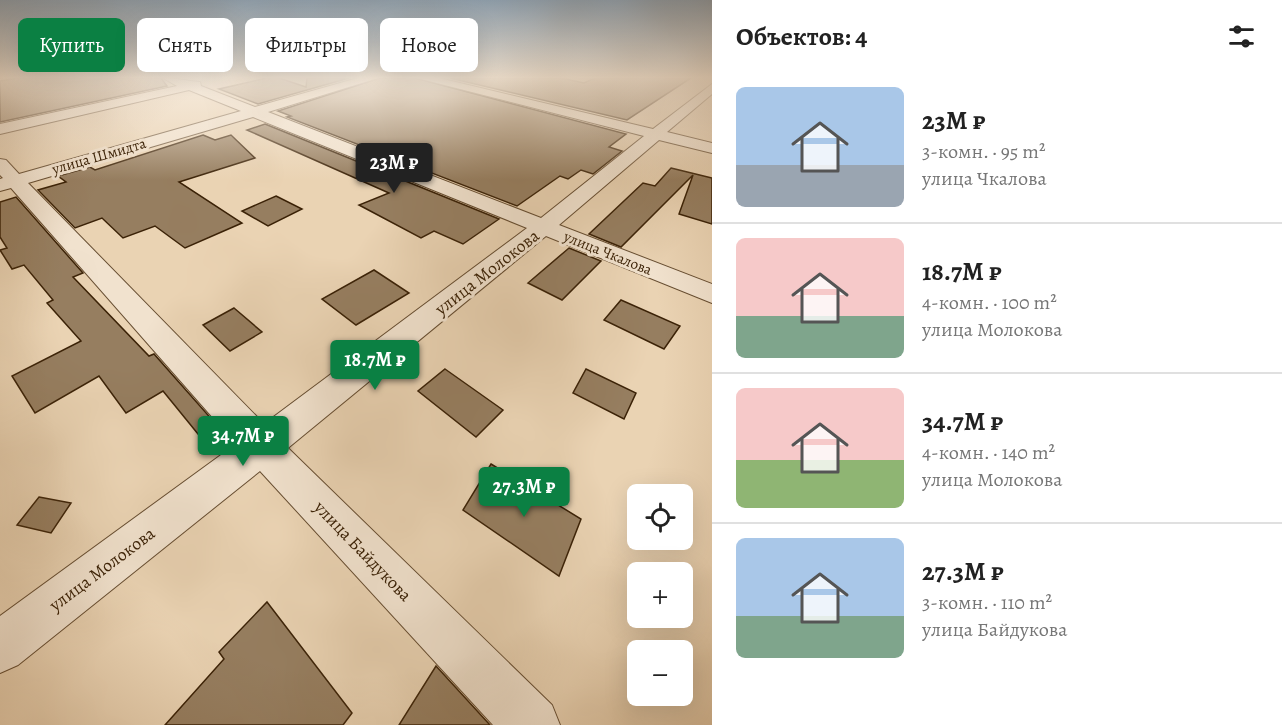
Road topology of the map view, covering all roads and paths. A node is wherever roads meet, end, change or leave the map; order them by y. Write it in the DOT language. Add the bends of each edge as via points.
graph roads {
  1 [pos="77,112"];
  2 [pos="248,112"];
  3 [pos="253,112"];
  4 [pos="562,112"];
  5 [pos="684,112"];
  6 [pos="0,129"];
  7 [pos="657,135"];
  8 [pos="712,148"];
  9 [pos="5,176"];
  10 [pos="543,227"];
  11 [pos="712,294"];
  12 [pos="262,447"];
  13 [pos="0,647"];
  14 [pos="532,725"];
  1 -- 6 [label="street"];
  2 -- 9 [label="street, улица Шмидта"];
  3 -- 10 [label="street, улица Чкалова"];
  4 -- 7 [label="street"];
  5 -- 7 [label="street, улица Молокова"];
  7 -- 8 [label="street"];
  7 -- 10 [label="street, улица Молокова"];
  9 -- 12 [label="street, улица Байдукова"];
  10 -- 11 [label="street, улица Чкалова"];
  10 -- 12 [label="street, улица Молокова"];
  12 -- 13 [label="street, улица Молокова"];
  12 -- 14 [label="street, улица Байдукова"];
}
